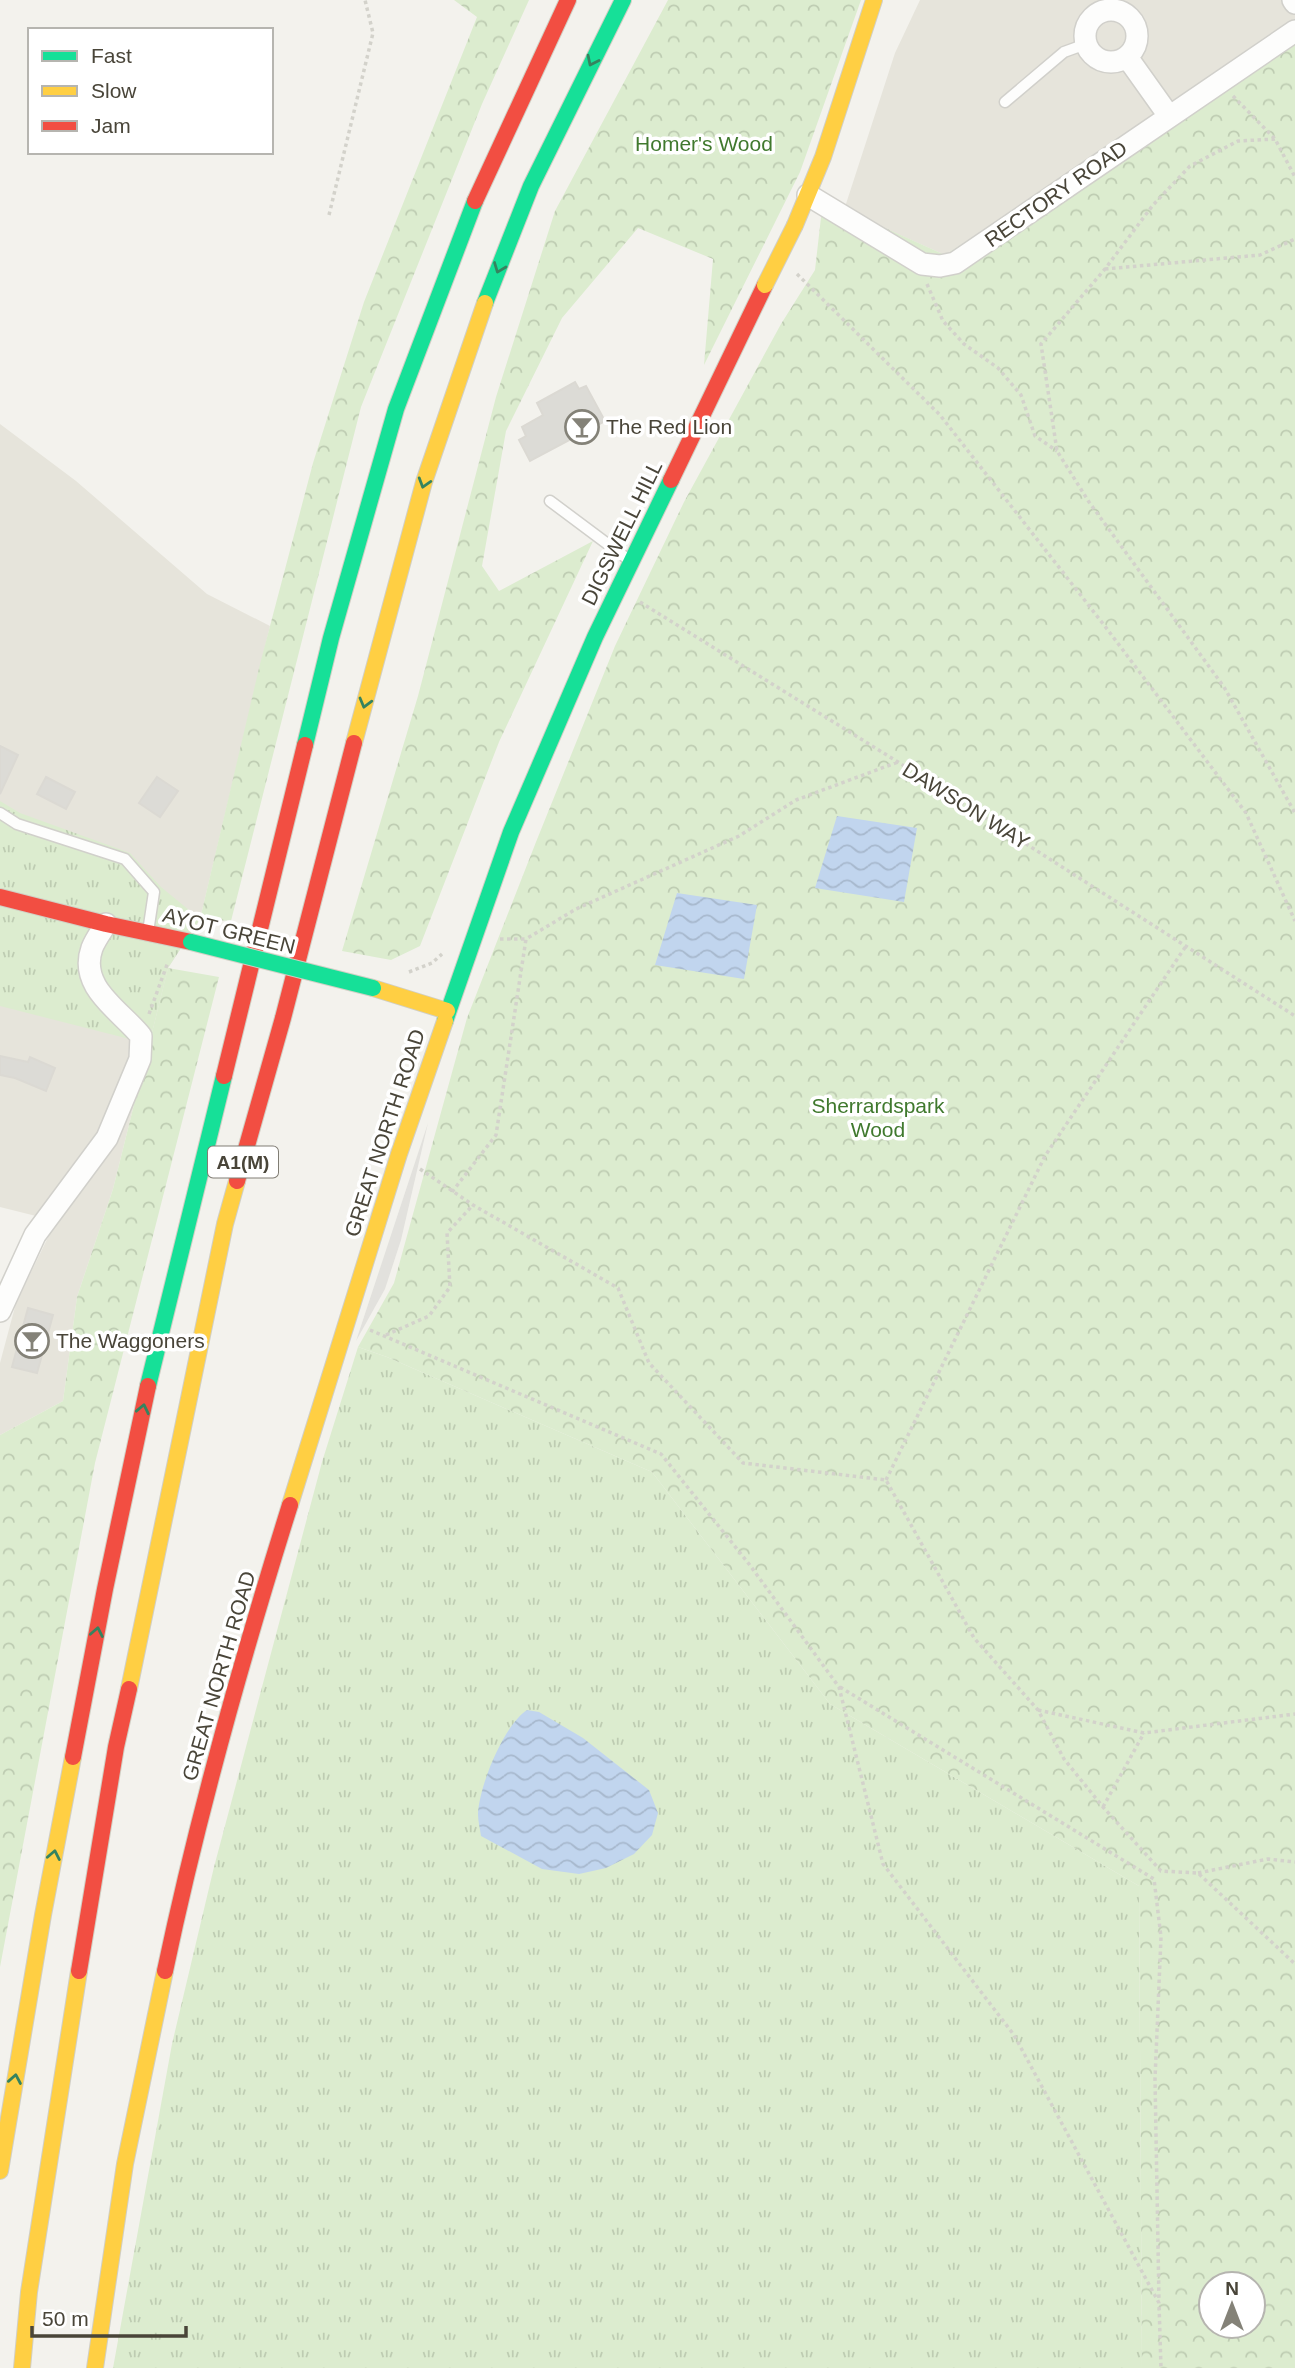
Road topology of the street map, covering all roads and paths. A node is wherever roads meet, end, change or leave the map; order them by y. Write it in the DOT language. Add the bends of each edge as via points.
graph roads {
  1 [pos="365,0"];
  2 [pos="568,0"];
  3 [pos="623,0"];
  4 [pos="874,0"];
  5 [pos="1295,32"];
  6 [pos="1086,44"];
  7 [pos="1127,57"];
  8 [pos="1221,83"];
  9 [pos="1005,102"];
  10 [pos="1169,116"];
  11 [pos="1275,139"];
  12 [pos="1295,177"];
  13 [pos="808,195"];
  14 [pos="329,215"];
  15 [pos="1295,239"];
  16 [pos="922,264"];
  17 [pos="789,266"];
  18 [pos="1105,269"];
  19 [pos="1057,451"];
  20 [pos="550,501"];
  21 [pos="631,562"];
  22 [pos="635,599"];
  23 [pos="898,762"];
  24 [pos="0,813"];
  25 [pos="1295,813"];
  26 [pos="0,897"];
  27 [pos="1295,921"];
  28 [pos="106,924"];
  29 [pos="148,932"];
  30 [pos="497,939"];
  31 [pos="526,939"];
  32 [pos="1186,946"];
  33 [pos="177,958"];
  34 [pos="447,1011"];
  35 [pos="1295,1016"];
  36 [pos="141,1036"];
  37 [pos="420,1169"];
  38 [pos="452,1192"];
  39 [pos="473,1205"];
  40 [pos="0,1311"];
  41 [pos="368,1329"];
  42 [pos="386,1335"];
  43 [pos="886,1480"];
  44 [pos="839,1687"];
  45 [pos="1038,1710"];
  46 [pos="1295,1714"];
  47 [pos="1143,1733"];
  48 [pos="1103,1808"];
  49 [pos="1295,1862"];
  50 [pos="1198,1873"];
  51 [pos="1295,1964"];
  52 [pos="0,2171"];
  53 [pos="1159,2303"];
  54 [pos="22,2368"];
  55 [pos="95,2368"];
  56 [pos="1161,2368"];
  1 -- 14 [label="path" via="373,33"];
  52 -- 2 [label="main road, A1(M), one-way" via="51,1874 151,1373 331,638 396,409 439,292 482,182"];
  3 -- 54 [label="main road, A1(M), one-way" via="531,187 476,327 424,482 284,1018 225,1224 116,1747 54,2122"];
  4 -- 13 [label="main road, DIGSWELL HILL"];
  5 -- 8 [label="street, RECTORY ROAD"];
  6 -- 7 [label="street" via="1107,62"];
  6 -- 7 [label="street" via="1087,25 1094,16 1120,11 1136,26 1138,35"];
  6 -- 9 [label="lane" via="1064,52"];
  7 -- 10 [label="street"];
  8 -- 10 [label="street, RECTORY ROAD"];
  8 -- 11 [label="path"];
  10 -- 16 [label="street, RECTORY ROAD" via="955,263"];
  11 -- 12 [label="path"];
  11 -- 18 [label="path" via="1238,141 1190,166 1153,205"];
  13 -- 16 [label="street"];
  13 -- 21 [label="main road, DIGSWELL HILL, bridge"];
  15 -- 18 [label="path" via="1260,255"];
  16 -- 19 [label="path" via="943,321 964,344 998,368 1021,395 1035,436"];
  17 -- 27 [label="path" via="940,415 1104,625 1246,813"];
  18 -- 19 [label="path" via="1041,344"];
  19 -- 25 [label="path" via="1224,687"];
  20 -- 21 [label="lane"];
  21 -- 34 [label="main road, DIGSWELL HILL" via="511,832"];
  22 -- 23 [label="path, DAWSON WAY"];
  23 -- 31 [label="path" via="796,800 739,836 576,909"];
  23 -- 32 [label="path, DAWSON WAY"];
  24 -- 29 [label="lane" via="17,824 125,859 154,892"];
  26 -- 28 [label="main road, AYOT GREEN"];
  28 -- 29 [label="main road, AYOT GREEN"];
  28 -- 36 [label="street" via="91,949 90,973 97,990"];
  29 -- 34 [label="main road, AYOT GREEN, bridge"];
  30 -- 31 [label="path"];
  31 -- 38 [label="path" via="496,1135"];
  32 -- 35 [label="path, DAWSON WAY"];
  32 -- 43 [label="path" via="1045,1156"];
  33 -- 36 [label="path" via="169,960"];
  34 -- 55 [label="main road, GREAT NORTH ROAD" via="398,1154 269,1573 185,1876 125,2164"];
  36 -- 40 [label="street" via="140,1059 107,1138 34,1235"];
  37 -- 38 [label="path"];
  38 -- 39 [label="path"];
  39 -- 42 [label="path" via="447,1233 450,1287 429,1316"];
  39 -- 43 [label="path" via="618,1288 649,1363 743,1463"];
  41 -- 42 [label="path"];
  42 -- 44 [label="path" via="661,1454"];
  43 -- 45 [label="path" via="974,1638"];
  44 -- 53 [label="path" via="883,1864 1014,2035"];
  44 -- 53 [label="path" via="1154,1880 1161,1937 1156,2079"];
  45 -- 47 [label="path"];
  45 -- 48 [label="path" via="1064,1759"];
  46 -- 47 [label="path"];
  47 -- 48 [label="path"];
  48 -- 50 [label="path" via="1161,1871"];
  49 -- 50 [label="path" via="1268,1859"];
  50 -- 51 [label="path"];
  53 -- 56 [label="path"];
}
